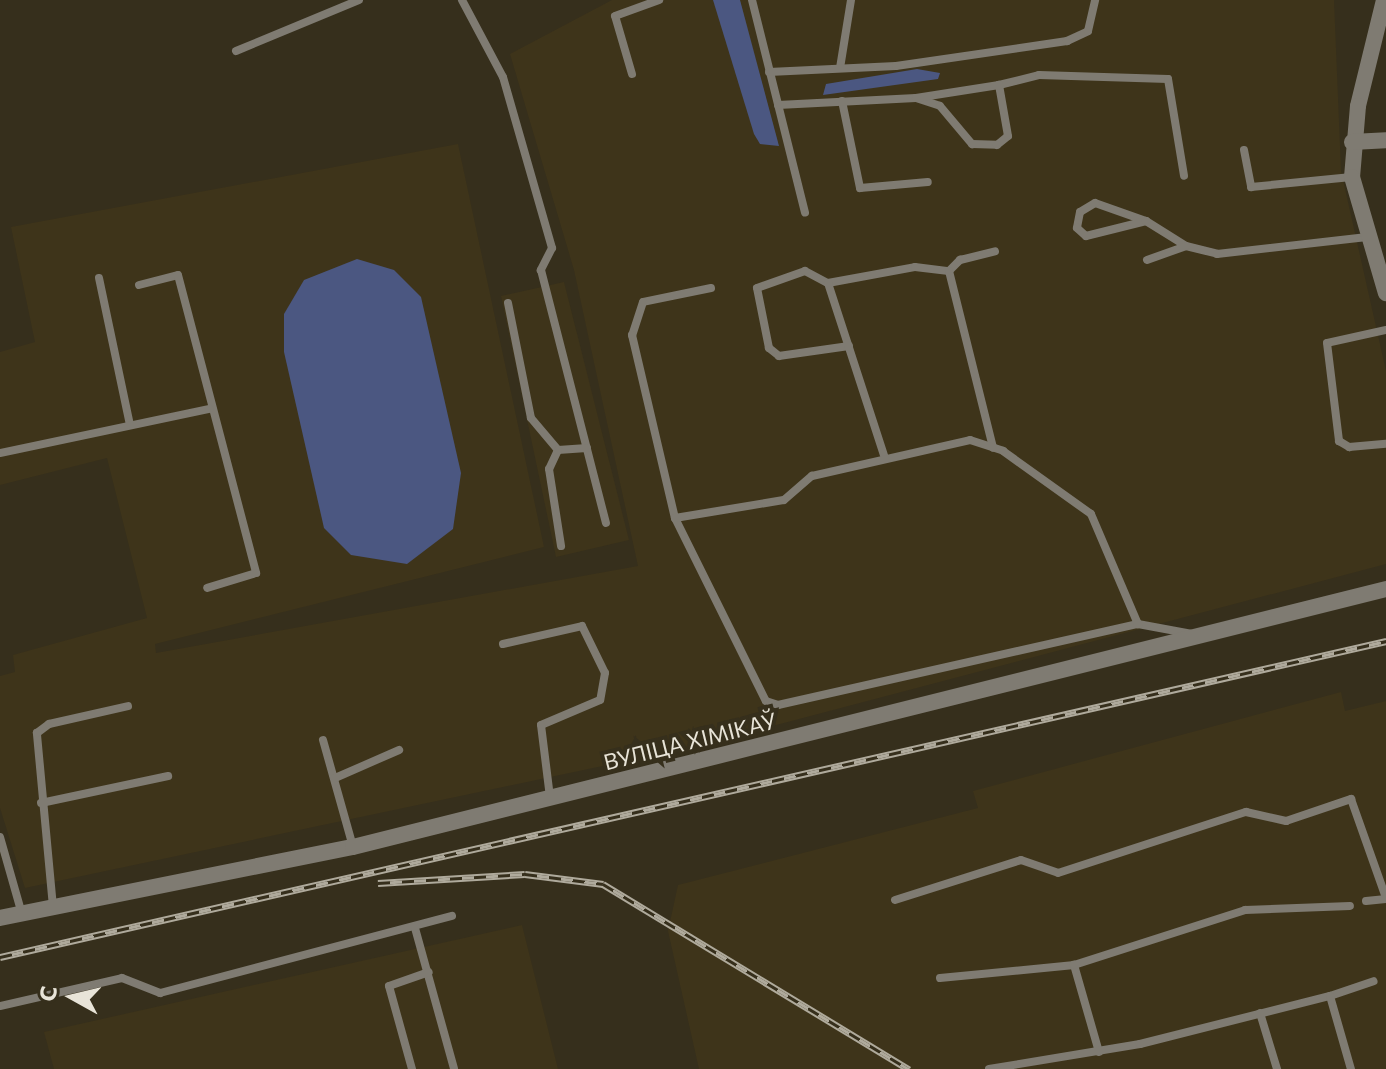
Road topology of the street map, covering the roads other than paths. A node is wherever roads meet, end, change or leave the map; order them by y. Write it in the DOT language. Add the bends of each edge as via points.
graph roads {
  1 [pos="359,0"];
  2 [pos="462,0"];
  3 [pos="659,0"];
  4 [pos="752,0"];
  5 [pos="851,0"];
  6 [pos="1095,0"];
  7 [pos="1384,0"];
  8 [pos="236,51"];
  9 [pos="840,68"];
  10 [pos="769,72"];
  11 [pos="632,74"];
  12 [pos="999,85"];
  13 [pos="916,98"];
  14 [pos="842,101"];
  15 [pos="778,105"];
  16 [pos="1386,140"];
  17 [pos="1352,142"];
  18 [pos="1244,150"];
  19 [pos="1184,176"];
  20 [pos="1352,177"];
  21 [pos="928,182"];
  22 [pos="805,213"];
  23 [pos="1146,221"];
  24 [pos="1367,237"];
  25 [pos="1186,246"];
  26 [pos="995,251"];
  27 [pos="1147,260"];
  28 [pos="949,271"];
  29 [pos="99,278"];
  30 [pos="828,283"];
  31 [pos="139,285"];
  32 [pos="711,288"];
  33 [pos="1386,293"];
  34 [pos="508,303"];
  35 [pos="1386,330"];
  36 [pos="849,346"];
  37 [pos="209,409"];
  38 [pos="130,425"];
  39 [pos="1386,444"];
  40 [pos="587,448"];
  41 [pos="993,448"];
  42 [pos="558,450"];
  43 [pos="0,453"];
  44 [pos="885,458"];
  45 [pos="675,518"];
  46 [pos="606,523"];
  47 [pos="561,546"];
  48 [pos="207,588"];
  49 [pos="1386,589"];
  50 [pos="1138,624"];
  51 [pos="1208,639"];
  52 [pos="503,644"];
  53 [pos="128,706"];
  54 [pos="323,740"];
  55 [pos="399,750"];
  56 [pos="168,776"];
  57 [pos="335,778"];
  58 [pos="551,798"];
  59 [pos="41,803"];
  60 [pos="0,837"];
  61 [pos="353,847"];
  62 [pos="0,873"];
  63 [pos="12,876"];
  64 [pos="1385,898"];
  65 [pos="895,900"];
  66 [pos="1366,901"];
  67 [pos="1350,906"];
  68 [pos="53,907"];
  69 [pos="22,914"];
  70 [pos="452,916"];
  71 [pos="0,918"];
  72 [pos="415,928"];
  73 [pos="1074,965"];
  74 [pos="429,972"];
  75 [pos="940,978"];
  76 [pos="1374,981"];
  77 [pos="1330,996"];
  78 [pos="0,1006"];
  79 [pos="1260,1013"];
  80 [pos="1099,1052"];
  81 [pos="412,1069"];
  82 [pos="454,1069"];
  83 [pos="989,1069"];
  84 [pos="1277,1069"];
  85 [pos="1351,1069"];
  1 -- 8 [label="lane"];
  2 -- 40 [label="lane" via="503,77 552,248 541,270"];
  3 -- 11 [label="lane" via="615,16"];
  4 -- 10 [label="lane"];
  5 -- 9 [label="lane"];
  6 -- 9 [label="lane" via="1088,31 1067,41"];
  7 -- 17 [label="street"];
  9 -- 10 [label="lane"];
  10 -- 15 [label="lane"];
  12 -- 13 [label="lane"];
  12 -- 13 [label="lane" via="1010,120 997,145 972,144 940,106"];
  12 -- 19 [label="lane" via="1039,75 1168,79"];
  13 -- 14 [label="lane"];
  14 -- 15 [label="lane"];
  14 -- 21 [label="lane" via="860,188"];
  15 -- 22 [label="lane"];
  16 -- 17 [label="street"];
  17 -- 20 [label="street"];
  18 -- 20 [label="lane" via="1251,187"];
  20 -- 24 [label="street"];
  23 -- 23 [label="lane" via="1086,236 1077,228 1080,212 1095,203"];
  23 -- 25 [label="lane"];
  24 -- 25 [label="lane" via="1217,254"];
  24 -- 33 [label="street"];
  25 -- 27 [label="lane"];
  26 -- 28 [label="lane" via="960,260"];
  28 -- 30 [label="lane" via="915,267"];
  28 -- 41 [label="lane"];
  29 -- 38 [label="lane" via="107,292"];
  30 -- 36 [label="lane"];
  30 -- 36 [label="lane" via="805,271 757,288 769,348 795,356"];
  31 -- 37 [label="lane" via="178,275"];
  32 -- 45 [label="lane" via="643,302 633,314 632,335"];
  34 -- 42 [label="lane" via="531,418"];
  35 -- 39 [label="lane" via="1327,343 1339,441 1349,447"];
  36 -- 44 [label="lane"];
  37 -- 38 [label="lane"];
  37 -- 48 [label="lane" via="256,573"];
  38 -- 43 [label="lane"];
  40 -- 42 [label="lane"];
  40 -- 46 [label="lane"];
  41 -- 44 [label="lane" via="970,440"];
  41 -- 50 [label="lane" via="1091,514"];
  42 -- 47 [label="lane" via="549,469"];
  44 -- 45 [label="lane" via="812,476 784,500"];
  45 -- 50 [label="lane" via="755,686 778,705"];
  49 -- 51 [label="street, ВУЛІЦА ХІМІКАЎ"];
  50 -- 51 [label="lane"];
  51 -- 58 [label="street, ВУЛІЦА ХІМІКАЎ"];
  52 -- 58 [label="lane" via="582,626 605,673 600,700 541,725"];
  53 -- 59 [label="lane" via="49,724 37,733"];
  54 -- 57 [label="lane"];
  55 -- 57 [label="lane"];
  56 -- 59 [label="lane"];
  57 -- 61 [label="lane"];
  58 -- 61 [label="street, ВУЛІЦА ХІМІКАЎ"];
  59 -- 68 [label="lane"];
  60 -- 63 [label="lane"];
  61 -- 68 [label="street, ВУЛІЦА ХІМІКАЎ" via="189,885"];
  62 -- 63 [label="lane"];
  63 -- 69 [label="lane"];
  64 -- 65 [label="lane" via="1351,799 1286,821 1246,812 1058,873 1021,860"];
  64 -- 66 [label="lane"];
  67 -- 73 [label="lane" via="1245,910"];
  68 -- 69 [label="street, ВУЛІЦА ХІМІКАЎ"];
  69 -- 71 [label="street, ВУЛІЦА ХІМІКАЎ"];
  70 -- 72 [label="lane"];
  72 -- 74 [label="lane"];
  72 -- 78 [label="lane" via="160,993 122,978"];
  73 -- 75 [label="lane"];
  73 -- 80 [label="lane"];
  74 -- 81 [label="lane" via="389,986"];
  74 -- 82 [label="lane"];
  76 -- 77 [label="lane"];
  77 -- 79 [label="lane"];
  77 -- 85 [label="lane"];
  79 -- 80 [label="lane"];
  79 -- 84 [label="lane"];
  80 -- 83 [label="lane"];
}
